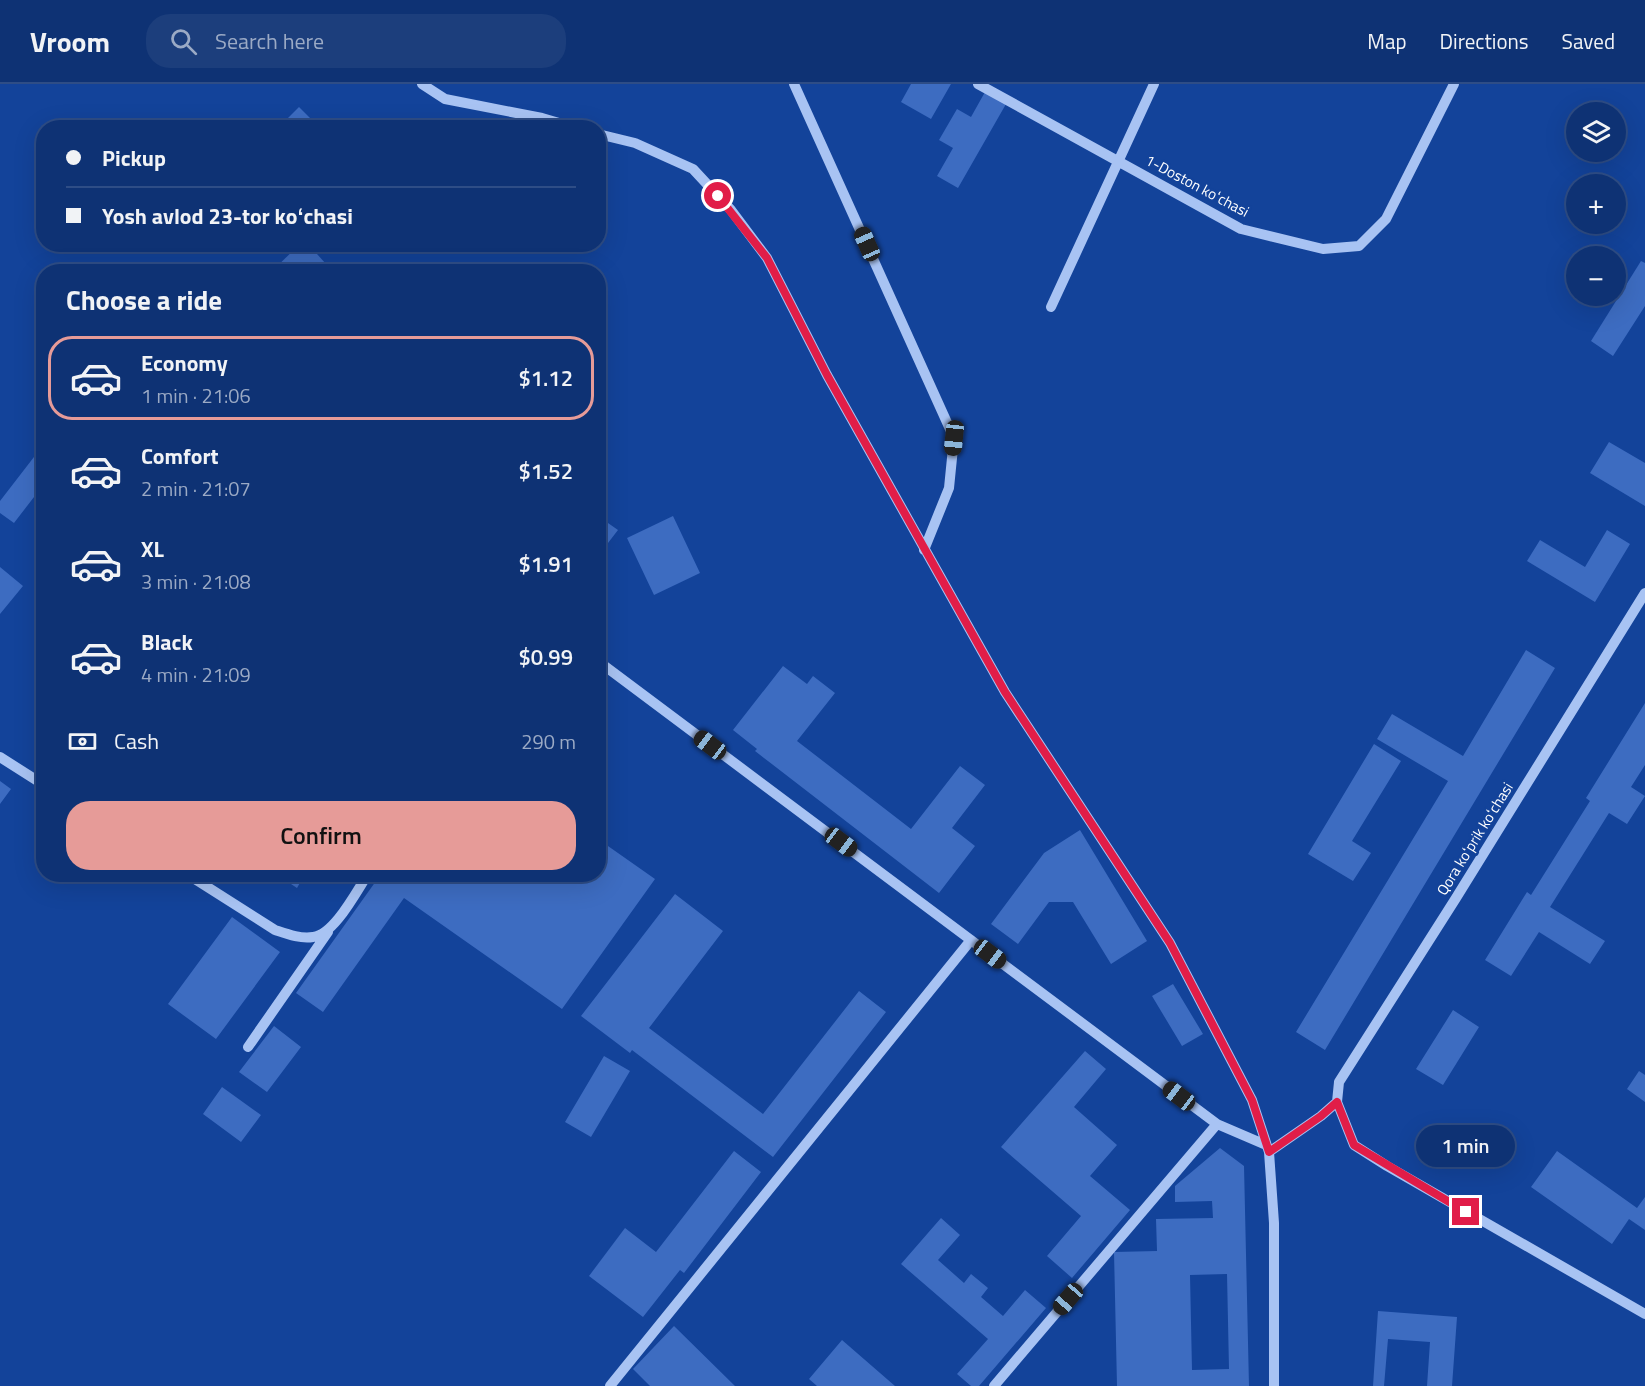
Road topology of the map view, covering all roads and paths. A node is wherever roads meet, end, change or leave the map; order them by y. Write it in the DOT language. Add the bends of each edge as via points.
graph roads {
  1 [pos="422,84"];
  2 [pos="794,84"];
  3 [pos="978,84"];
  4 [pos="1154,84"];
  5 [pos="1454,84"];
  6 [pos="549,120"];
  7 [pos="606,136"];
  8 [pos="1119,161"];
  9 [pos="1051,307"];
  10 [pos="924,549"];
  11 [pos="1645,593"];
  12 [pos="606,667"];
  13 [pos="0,757"];
  14 [pos="36,780"];
  15 [pos="200,882"];
  16 [pos="362,882"];
  17 [pos="330,929"];
  18 [pos="971,940"];
  19 [pos="248,1047"];
  20 [pos="1337,1102"];
  21 [pos="1217,1124"];
  22 [pos="1267,1149"];
  23 [pos="1645,1314"];
  24 [pos="610,1386"];
  25 [pos="994,1386"];
  26 [pos="1274,1386"];
  1 -- 6 [label="street" via="445,99"];
  2 -- 10 [label="street" via="954,438 949,488"];
  3 -- 8 [label="street, 1-Doston koʻchasi"];
  4 -- 8 [label="street"];
  5 -- 8 [label="street, 1-Doston koʻchasi" via="1386,219 1359,246 1323,249 1241,229"];
  7 -- 10 [label="street" via="635,143 693,169 767,258"];
  8 -- 9 [label="street"];
  10 -- 22 [label="street" via="1005,692 1170,943 1252,1100"];
  11 -- 20 [label="street, Qora koʻprik koʻchasi" via="1339,1082"];
  12 -- 18 [label="street"];
  13 -- 14 [label="street"];
  15 -- 17 [label="street" via="275,930 314,938"];
  16 -- 17 [label="street"];
  17 -- 19 [label="street"];
  18 -- 21 [label="street"];
  18 -- 24 [label="street"];
  20 -- 22 [label="street"];
  20 -- 23 [label="street" via="1354,1145"];
  21 -- 22 [label="street"];
  21 -- 25 [label="street"];
  22 -- 26 [label="street" via="1274,1223"];
}
